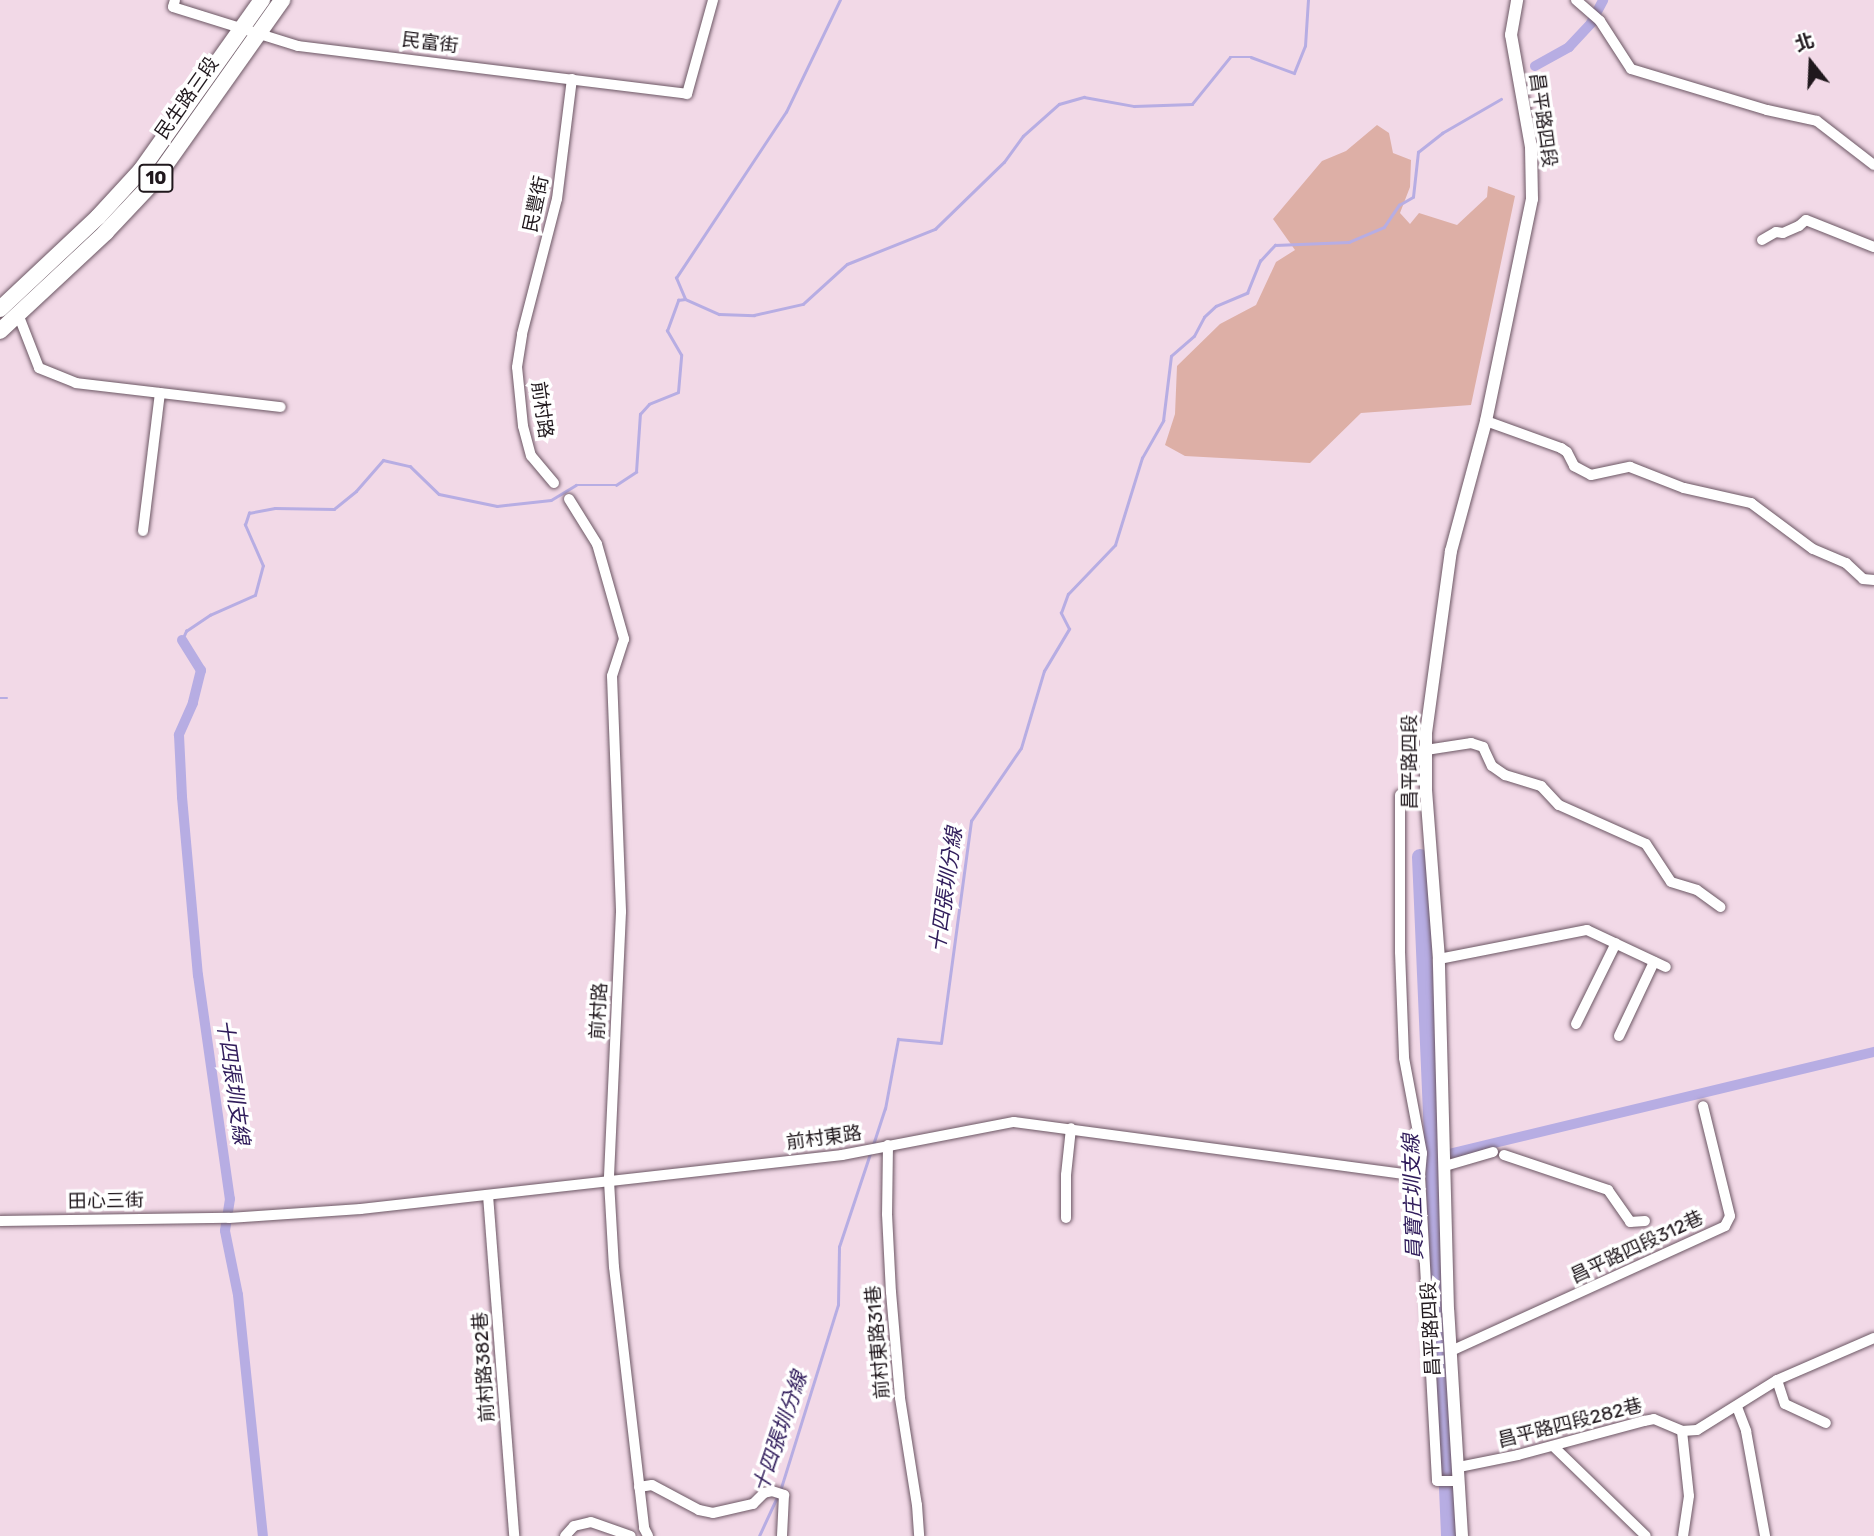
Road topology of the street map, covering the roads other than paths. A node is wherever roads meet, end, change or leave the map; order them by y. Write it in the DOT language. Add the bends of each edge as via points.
graph roads {
  1 [pos="262,0"];
  2 [pos="282,0"];
  3 [pos="713,0"];
  4 [pos="1517,0"];
  5 [pos="1576,0"];
  6 [pos="174,3"];
  7 [pos="249,32"];
  8 [pos="572,79"];
  9 [pos="1874,165"];
  10 [pos="1762,240"];
  11 [pos="1874,247"];
  12 [pos="0,308"];
  13 [pos="18,314"];
  14 [pos="0,331"];
  15 [pos="522,334"];
  16 [pos="160,393"];
  17 [pos="281,407"];
  18 [pos="1486,421"];
  19 [pos="554,483"];
  20 [pos="569,499"];
  21 [pos="143,531"];
  22 [pos="1874,580"];
  23 [pos="1426,750"];
  24 [pos="1400,795"];
  25 [pos="1720,906"];
  26 [pos="1616,943"];
  27 [pos="1439,959"];
  28 [pos="1654,962"];
  29 [pos="1666,967"];
  30 [pos="1576,1024"];
  31 [pos="1619,1036"];
  32 [pos="1703,1106"];
  33 [pos="1071,1128"];
  34 [pos="888,1145"];
  35 [pos="1493,1152"];
  36 [pos="1504,1155"];
  37 [pos="1445,1166"];
  38 [pos="1420,1176"];
  39 [pos="609,1181"];
  40 [pos="488,1195"];
  41 [pos="229,1218"];
  42 [pos="1066,1218"];
  43 [pos="1645,1221"];
  44 [pos="0,1222"];
  45 [pos="1874,1338"];
  46 [pos="1451,1351"];
  47 [pos="1777,1380"];
  48 [pos="1737,1407"];
  49 [pos="1826,1423"];
  50 [pos="1682,1431"];
  51 [pos="1552,1446"];
  52 [pos="1459,1467"];
  53 [pos="1460,1481"];
  54 [pos="639,1487"];
  55 [pos="514,1536"];
  56 [pos="565,1536"];
  57 [pos="631,1536"];
  58 [pos="648,1536"];
  59 [pos="782,1536"];
  60 [pos="919,1536"];
  61 [pos="1462,1536"];
  62 [pos="1646,1536"];
  63 [pos="1684,1536"];
  64 [pos="1765,1536"];
  1 -- 7 [label="main road, 民生路三段 / 10"];
  2 -- 7 [label="main road, 民生路三段 / 10"];
  3 -- 8 [label="street, 民富街" via="687,94"];
  4 -- 18 [label="street, 昌平路四段" via="1511,34 1531,147 1532,199"];
  5 -- 9 [label="street" via="1600,21 1631,69 1816,121"];
  6 -- 7 [label="street, 民富街"];
  7 -- 8 [label="street, 民富街" via="298,46"];
  7 -- 12 [label="main road, 民生路三段 / 10" via="141,170 98,217"];
  7 -- 13 [label="main road, 民生路三段 / 10" via="154,181"];
  8 -- 15 [label="street, 民豐街" via="557,199"];
  10 -- 11 [label="street" via="1806,220"];
  13 -- 14 [label="main road, 民生路三段 / 10"];
  13 -- 16 [label="street" via="39,368 76,383"];
  15 -- 19 [label="street, 前村路" via="517,367 523,426 531,456"];
  16 -- 17 [label="street"];
  16 -- 21 [label="street"];
  18 -- 22 [label="street" via="1567,452 1574,466 1591,475 1630,467 1684,488 1751,503 1813,549 1846,563 1863,579"];
  18 -- 23 [label="street, 昌平路四段" via="1451,551"];
  20 -- 39 [label="street, 前村路" via="597,544 624,639 612,677 621,912"];
  23 -- 25 [label="street" via="1471,743 1483,747 1492,766 1505,775 1541,786 1559,805 1646,844 1671,882 1697,890"];
  23 -- 27 [label="street, 昌平路四段"];
  24 -- 38 [label="street" via="1405,1058 1422,1153"];
  26 -- 27 [label="street" via="1587,930"];
  26 -- 28 [label="street"];
  26 -- 30 [label="street"];
  27 -- 37 [label="street, 昌平路四段"];
  28 -- 29 [label="street"];
  28 -- 31 [label="street"];
  32 -- 46 [label="street, 昌平路四段312巷" via="1730,1216 1724,1226"];
  33 -- 34 [label="street, 前村東路" via="1014,1122"];
  33 -- 38 [label="street, 前村東路"];
  33 -- 42 [label="street"];
  34 -- 39 [label="street, 前村東路" via="842,1155"];
  34 -- 60 [label="street, 前村東路31巷" via="891,1297"];
  35 -- 37 [label="street"];
  36 -- 43 [label="street" via="1608,1190 1630,1222"];
  37 -- 46 [label="street, 昌平路四段"];
  38 -- 53 [label="street" via="1437,1481"];
  39 -- 40 [label="street, 前村東路"];
  39 -- 54 [label="street, 前村路"];
  40 -- 41 [label="street, 前村東路"];
  40 -- 55 [label="street, 前村路382巷"];
  41 -- 44 [label="street, 田心三街"];
  45 -- 47 [label="street"];
  46 -- 52 [label="street, 昌平路四段"];
  47 -- 48 [label="street"];
  47 -- 49 [label="street" via="1785,1404"];
  48 -- 50 [label="street" via="1697,1430"];
  48 -- 64 [label="street" via="1751,1451"];
  50 -- 51 [label="street, 昌平路四段282巷" via="1654,1419"];
  50 -- 63 [label="street" via="1689,1496"];
  51 -- 52 [label="street, 昌平路四段282巷"];
  51 -- 62 [label="street"];
  52 -- 53 [label="street, 昌平路四段"];
  53 -- 61 [label="street, 昌平路四段"];
  54 -- 58 [label="street, 前村路"];
  54 -- 59 [label="street" via="652,1485 713,1513 753,1504 764,1493 784,1495"];
  56 -- 57 [label="street" via="575,1526 591,1522"];
}
